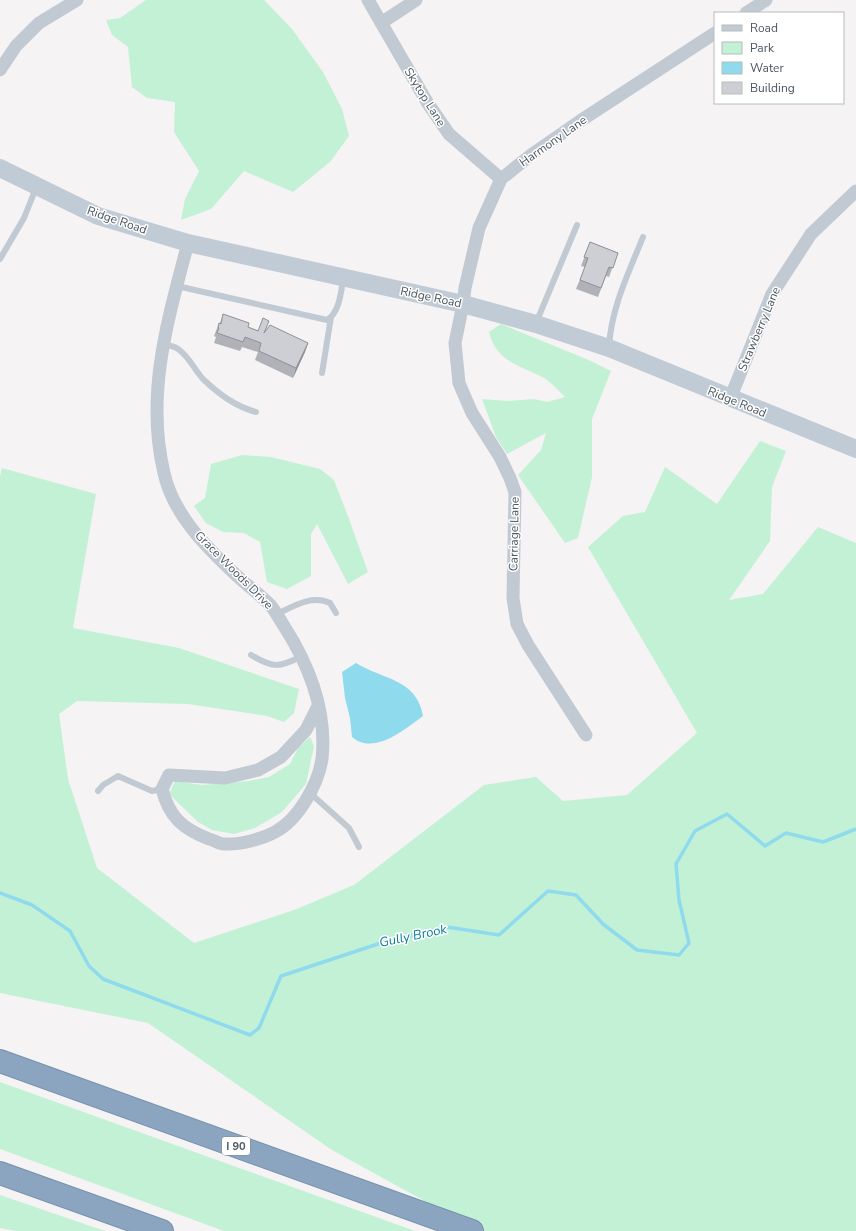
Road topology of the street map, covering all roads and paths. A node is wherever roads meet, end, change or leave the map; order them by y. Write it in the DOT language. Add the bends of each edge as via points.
graph roads {
  1 [pos="77,0"];
  2 [pos="368,0"];
  3 [pos="416,0"];
  4 [pos="766,0"];
  5 [pos="748,12"];
  6 [pos="381,23"];
  7 [pos="714,34"];
  8 [pos="0,70"];
  9 [pos="0,168"];
  10 [pos="502,179"];
  11 [pos="37,187"];
  12 [pos="856,191"];
  13 [pos="577,225"];
  14 [pos="642,237"];
  15 [pos="188,243"];
  16 [pos="0,259"];
  17 [pos="344,278"];
  18 [pos="177,286"];
  19 [pos="463,304"];
  20 [pos="331,317"];
  21 [pos="536,324"];
  22 [pos="163,344"];
  23 [pos="609,348"];
  24 [pos="322,373"];
  25 [pos="730,399"];
  26 [pos="256,412"];
  27 [pos="856,449"];
  28 [pos="336,613"];
  29 [pos="276,614"];
  30 [pos="251,655"];
  31 [pos="302,656"];
  32 [pos="318,706"];
  33 [pos="586,735"];
  34 [pos="162,789"];
  35 [pos="98,791"];
  36 [pos="310,793"];
  37 [pos="359,847"];
  38 [pos="0,1061"];
  39 [pos="0,1173"];
  40 [pos="162,1231"];
  41 [pos="472,1231"];
  1 -- 8 [label="street" via="39,23 16,46"];
  2 -- 6 [label="street, Skytop Lane"];
  3 -- 6 [label="street"];
  4 -- 5 [label="street"];
  6 -- 10 [label="street, Skytop Lane" via="427,102 449,134"];
  7 -- 10 [label="street, Harmony Lane" via="580,121"];
  9 -- 11 [label="main road, Ridge Road"];
  10 -- 19 [label="street, Harmony Lane" via="479,228"];
  11 -- 15 [label="main road, Ridge Road" via="98,216"];
  11 -- 16 [label="lane" via="24,218"];
  12 -- 25 [label="street, Strawberry Lane" via="811,234 772,294"];
  13 -- 21 [label="lane"];
  14 -- 23 [label="lane" via="618,303"];
  15 -- 17 [label="main road, Ridge Road"];
  15 -- 18 [label="street, Grace Woods Drive"];
  17 -- 19 [label="main road, Ridge Road"];
  17 -- 20 [label="lane" via="340,298"];
  18 -- 20 [label="lane" via="327,320"];
  18 -- 22 [label="street, Grace Woods Drive"];
  19 -- 21 [label="main road, Ridge Road"];
  19 -- 33 [label="street, Carriage Lane" via="455,343 459,383 472,413 500,457 515,492 513,598 517,624"];
  20 -- 24 [label="lane"];
  21 -- 23 [label="main road, Ridge Road"];
  22 -- 26 [label="lane" via="177,349 185,356 204,380 229,402"];
  22 -- 29 [label="street, Grace Woods Drive" via="158,384 158,431 164,474 176,506 200,540 272,607"];
  23 -- 25 [label="main road, Ridge Road"];
  25 -- 27 [label="main road, Ridge Road"];
  28 -- 29 [label="lane" via="330,603 319,600 308,601"];
  29 -- 31 [label="street, Grace Woods Drive"];
  30 -- 31 [label="lane" via="276,666 287,664"];
  31 -- 32 [label="street, Grace Woods Drive" via="312,679"];
  32 -- 34 [label="street" via="306,730 281,757 258,770 225,778 169,776"];
  32 -- 36 [label="street, Grace Woods Drive" via="322,760"];
  34 -- 35 [label="lane" via="152,791 118,776"];
  34 -- 36 [label="street, Grace Woods Drive" via="166,805 193,833 224,844 247,841 276,832 301,809"];
  36 -- 37 [label="lane" via="348,828"];
  38 -- 41 [label="highway, I 90"];
  39 -- 40 [label="highway"];
}
